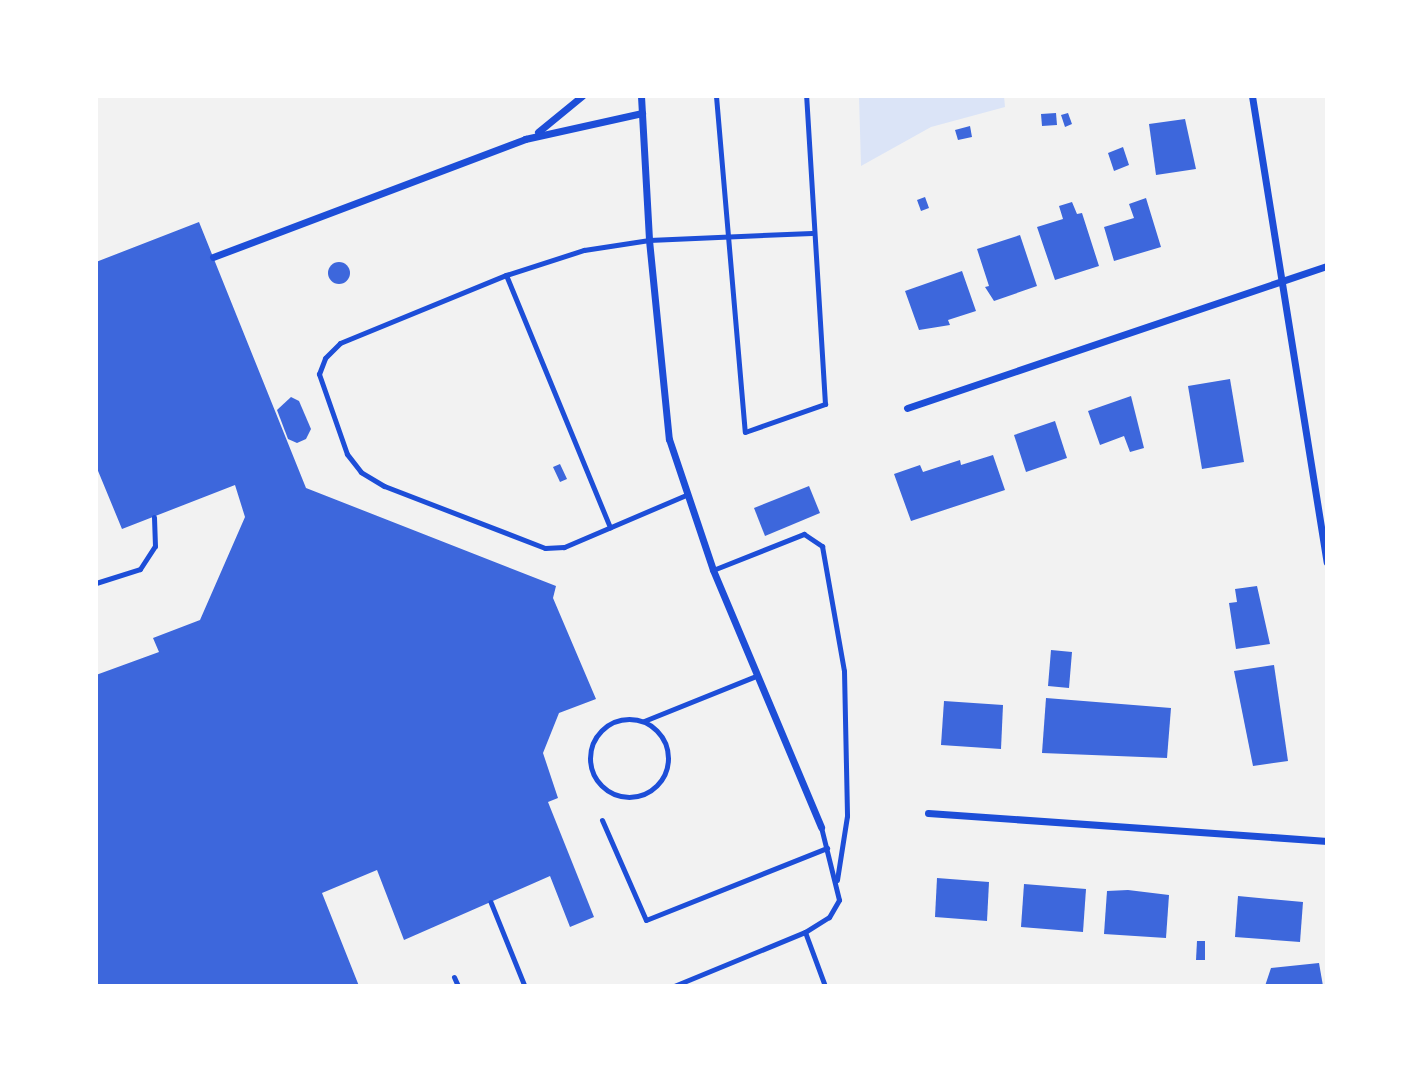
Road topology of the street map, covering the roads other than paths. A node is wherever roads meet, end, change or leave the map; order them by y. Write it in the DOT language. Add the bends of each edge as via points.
graph roads {
  1 [pos="582,96"];
  2 [pos="641,96"];
  3 [pos="716,96"];
  4 [pos="806,96"];
  5 [pos="1252,96"];
  6 [pos="642,113"];
  7 [pos="525,139"];
  8 [pos="812,233"];
  9 [pos="731,236"];
  10 [pos="649,240"];
  11 [pos="213,257"];
  12 [pos="1327,266"];
  13 [pos="506,275"];
  14 [pos="1281,281"];
  15 [pos="906,408"];
  16 [pos="686,495"];
  17 [pos="154,517"];
  18 [pos="610,527"];
  19 [pos="1327,562"];
  20 [pos="713,570"];
  21 [pos="96,583"];
  22 [pos="756,676"];
  23 [pos="644,721"];
  24 [pos="928,813"];
  25 [pos="602,820"];
  26 [pos="821,827"];
  27 [pos="1327,841"];
  28 [pos="827,848"];
  29 [pos="837,880"];
  30 [pos="805,932"];
  31 [pos="454,976"];
  32 [pos="823,985"];
  33 [pos="458,986"];
  34 [pos="674,986"];
  1 -- 7 [label="street"];
  2 -- 6 [label="street"];
  3 -- 9 [label="lane"];
  4 -- 8 [label="lane"];
  5 -- 14 [label="street"];
  6 -- 7 [label="street"];
  6 -- 10 [label="street"];
  7 -- 11 [label="street"];
  8 -- 9 [label="lane"];
  8 -- 9 [label="lane" via="825,404 745,432"];
  9 -- 10 [label="lane"];
  10 -- 13 [label="lane" via="584,250"];
  10 -- 16 [label="street" via="664,404"];
  12 -- 14 [label="street"];
  13 -- 18 [label="lane"];
  13 -- 18 [label="lane" via="340,343 325,358 319,374 347,453 361,472 384,486 545,548 565,547"];
  14 -- 15 [label="street"];
  14 -- 19 [label="street"];
  16 -- 18 [label="lane"];
  16 -- 20 [label="street"];
  17 -- 21 [label="lane" via="155,547 140,569"];
  20 -- 22 [label="street"];
  20 -- 29 [label="lane" via="804,534 822,546 844,671 848,816"];
  22 -- 23 [label="lane"];
  22 -- 26 [label="street"];
  23 -- 23 [label="lane" via="611,723 592,743 589,757 594,778 614,795 628,798 650,792 667,769 665,741"];
  24 -- 27 [label="street"];
  25 -- 28 [label="lane" via="646,920"];
  26 -- 28 [label="lane"];
  28 -- 29 [label="lane"];
  29 -- 30 [label="lane" via="839,900 829,917"];
  30 -- 32 [label="lane"];
  30 -- 34 [label="lane"];
  31 -- 33 [label="lane"];
}
